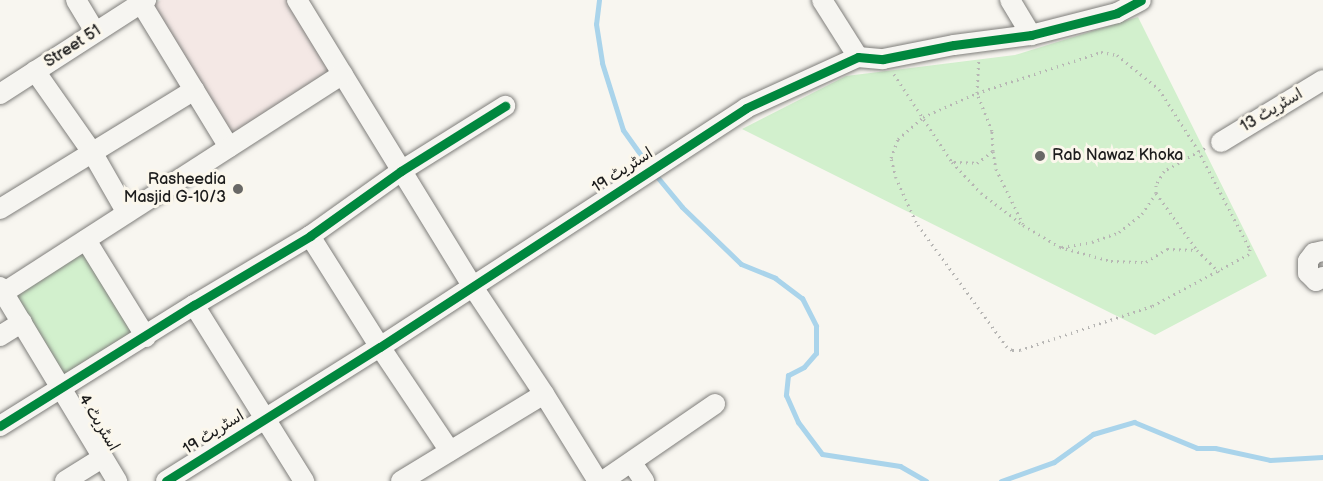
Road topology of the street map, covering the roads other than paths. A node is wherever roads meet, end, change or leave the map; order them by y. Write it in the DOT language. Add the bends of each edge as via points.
graph roads {
  1 [pos="76,0"];
  2 [pos="297,0"];
  3 [pos="822,0"];
  4 [pos="1010,0"];
  5 [pos="1141,0"];
  6 [pos="143,2"];
  7 [pos="95,32"];
  8 [pos="1031,35"];
  9 [pos="858,57"];
  10 [pos="35,71"];
  11 [pos="343,74"];
  12 [pos="1323,80"];
  13 [pos="194,90"];
  14 [pos="0,94"];
  15 [pos="505,106"];
  16 [pos="1221,142"];
  17 [pos="228,147"];
  18 [pos="92,152"];
  19 [pos="401,171"];
  20 [pos="0,209"];
  21 [pos="127,213"];
  22 [pos="310,236"];
  23 [pos="86,240"];
  24 [pos="1323,251"];
  25 [pos="1323,277"];
  26 [pos="473,287"];
  27 [pos="2,290"];
  28 [pos="194,305"];
  29 [pos="22,322"];
  30 [pos="0,336"];
  31 [pos="146,337"];
  32 [pos="380,347"];
  33 [pos="59,388"];
  34 [pos="544,394"];
  35 [pos="715,404"];
  36 [pos="266,418"];
  37 [pos="0,426"];
  38 [pos="450,451"];
  39 [pos="102,458"];
  40 [pos="632,463"];
  41 [pos="65,481"];
  42 [pos="117,481"];
  43 [pos="166,481"];
  44 [pos="304,481"];
  45 [pos="401,481"];
  46 [pos="598,481"];
  47 [pos="603,481"];
  48 [pos="644,481"];
  1 -- 7 [label="street"];
  2 -- 11 [label="street"];
  3 -- 9 [label="street"];
  4 -- 8 [label="street"];
  5 -- 8 [label="street, اسٹریٹ 19" via="1117,13"];
  6 -- 7 [label="street, Street 51"];
  6 -- 13 [label="street"];
  7 -- 10 [label="street, Street 51"];
  8 -- 9 [label="street, اسٹریٹ 19" via="883,59"];
  9 -- 26 [label="street, اسٹریٹ 19" via="746,108"];
  10 -- 14 [label="street, Street 51"];
  10 -- 18 [label="street"];
  11 -- 17 [label="street"];
  11 -- 19 [label="street"];
  12 -- 16 [label="street, اسٹریٹ 13"];
  13 -- 17 [label="street"];
  13 -- 18 [label="street"];
  15 -- 19 [label="street"];
  17 -- 21 [label="street"];
  18 -- 20 [label="street"];
  18 -- 21 [label="street"];
  19 -- 22 [label="street"];
  19 -- 26 [label="street"];
  21 -- 23 [label="street"];
  22 -- 28 [label="street"];
  22 -- 32 [label="street"];
  23 -- 27 [label="street"];
  23 -- 31 [label="street"];
  24 -- 25 [label="street" via="1314,253 1308,261 1308,273 1316,281"];
  26 -- 32 [label="street, اسٹریٹ 19"];
  26 -- 34 [label="street"];
  27 -- 29 [label="street, اسٹریٹ 4"];
  28 -- 31 [label="street"];
  28 -- 36 [label="street"];
  29 -- 30 [label="street"];
  29 -- 33 [label="street, اسٹریٹ 4"];
  31 -- 33 [label="street"];
  32 -- 36 [label="street, اسٹریٹ 19"];
  32 -- 38 [label="street"];
  33 -- 37 [label="street"];
  33 -- 39 [label="street, اسٹریٹ 4"];
  34 -- 38 [label="street"];
  34 -- 46 [label="street"];
  35 -- 40 [label="street"];
  36 -- 43 [label="street, اسٹریٹ 19"];
  36 -- 44 [label="street"];
  38 -- 45 [label="street"];
  39 -- 41 [label="street"];
  39 -- 42 [label="street, اسٹریٹ 4"];
  40 -- 47 [label="street"];
  40 -- 48 [label="street"];
}
